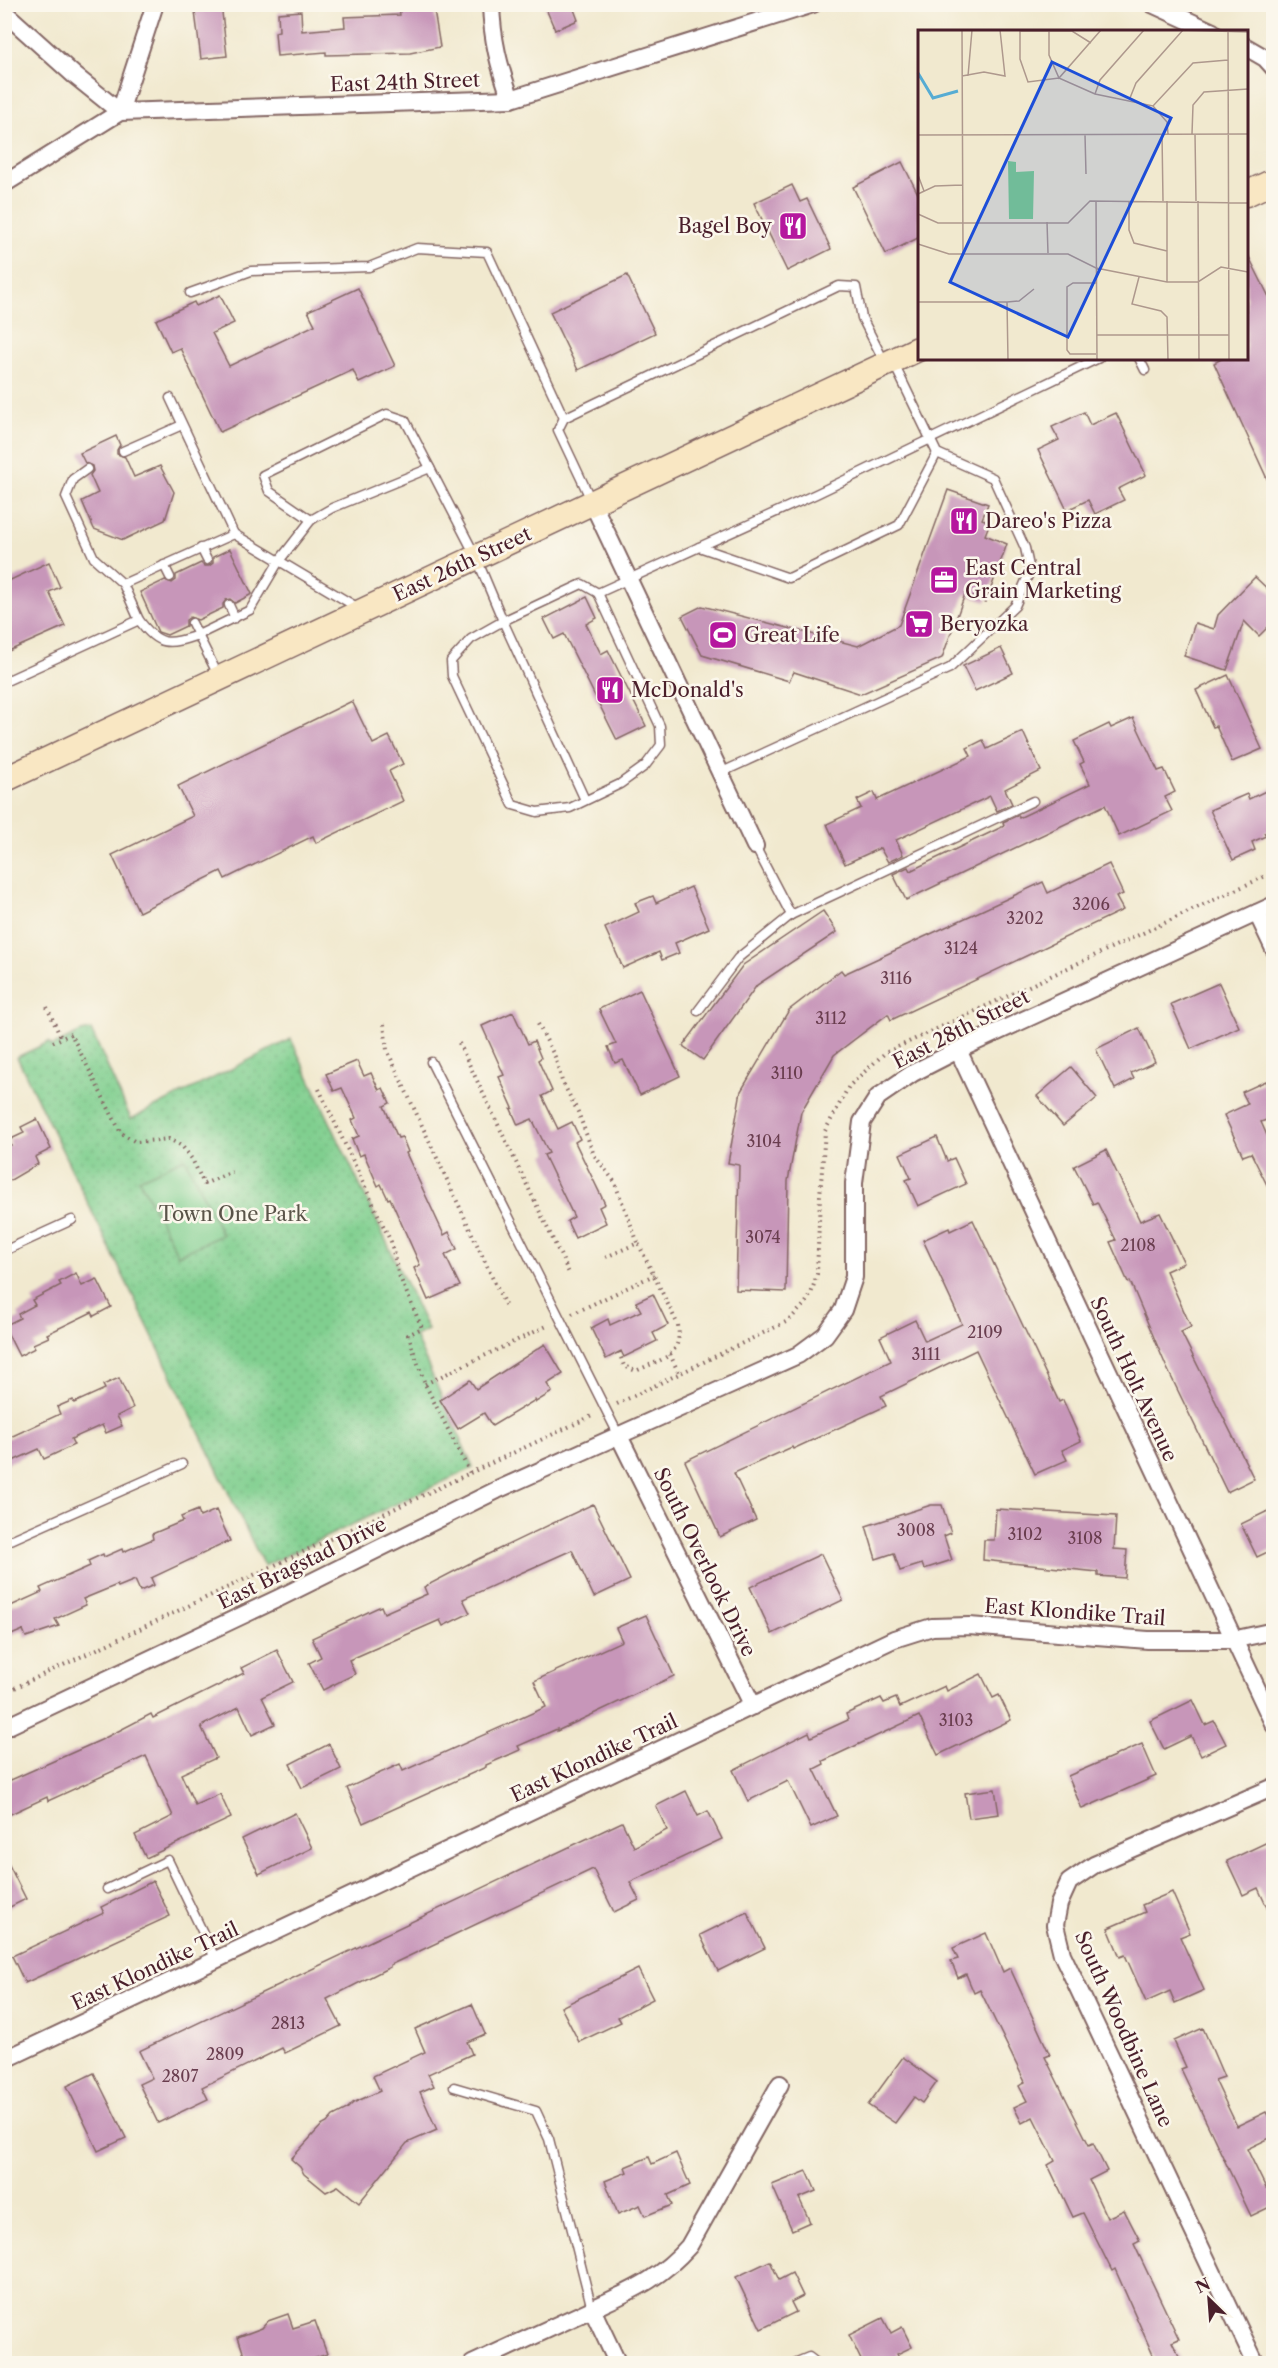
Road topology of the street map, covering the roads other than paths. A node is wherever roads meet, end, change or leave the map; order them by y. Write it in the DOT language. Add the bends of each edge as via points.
graph roads {
  1 [pos="155,4"];
  2 [pos="491,4"];
  3 [pos="813,4"];
  4 [pos="1152,4"];
  5 [pos="4,12"];
  6 [pos="1209,30"];
  7 [pos="1248,49"];
  8 [pos="1274,68"];
  9 [pos="511,99"];
  10 [pos="120,112"];
  11 [pos="4,184"];
  12 [pos="1272,185"];
  13 [pos="1248,193"];
  14 [pos="190,293"];
  15 [pos="918,349"];
  16 [pos="1095,360"];
  17 [pos="1140,360"];
  18 [pos="889,362"];
  19 [pos="1145,370"];
  20 [pos="170,398"];
  21 [pos="564,418"];
  22 [pos="182,425"];
  23 [pos="930,439"];
  24 [pos="123,451"];
  25 [pos="937,453"];
  26 [pos="430,468"];
  27 [pos="87,469"];
  28 [pos="592,502"];
  29 [pos="311,520"];
  30 [pos="234,534"];
  31 [pos="699,547"];
  32 [pos="201,548"];
  33 [pos="476,557"];
  34 [pos="207,560"];
  35 [pos="279,561"];
  36 [pos="164,565"];
  37 [pos="170,577"];
  38 [pos="628,579"];
  39 [pos="123,584"];
  40 [pos="598,593"];
  41 [pos="229,605"];
  42 [pos="363,611"];
  43 [pos="235,618"];
  44 [pos="139,620"];
  45 [pos="502,621"];
  46 [pos="192,623"];
  47 [pos="198,635"];
  48 [pos="220,678"];
  49 [pos="4,682"];
  50 [pos="720,773"];
  51 [pos="8,776"];
  52 [pos="585,800"];
  53 [pos="1033,801"];
  54 [pos="755,846"];
  55 [pos="1274,905"];
  56 [pos="1257,913"];
  57 [pos="791,915"];
  58 [pos="1274,949"];
  59 [pos="698,1011"];
  60 [pos="958,1050"];
  61 [pos="432,1062"];
  62 [pos="72,1220"];
  63 [pos="4,1251"];
  64 [pos="619,1436"];
  65 [pos="182,1464"];
  66 [pos="4,1543"];
  67 [pos="1274,1630"];
  68 [pos="1232,1640"];
  69 [pos="753,1706"];
  70 [pos="1274,1725"];
  71 [pos="4,1728"];
  72 [pos="1274,1787"];
  73 [pos="107,1889"];
  74 [pos="216,1960"];
  75 [pos="4,2061"];
  76 [pos="780,2084"];
  77 [pos="454,2087"];
  78 [pos="592,2309"];
  79 [pos="471,2364"];
  80 [pos="618,2364"];
  81 [pos="792,2364"];
  82 [pos="818,2364"];
  83 [pos="1256,2364"];
  1 -- 10 [label="street"];
  2 -- 9 [label="street" via="491,30 498,64"];
  3 -- 9 [label="street, East 24th Street"];
  4 -- 6 [label="street"];
  5 -- 10 [label="street"];
  7 -- 8 [label="street"];
  9 -- 10 [label="street, East 24th Street"];
  10 -- 11 [label="street, East 24th Street"];
  12 -- 13 [label="main road"];
  14 -- 21 [label="lane" via="251,272 369,267 417,248 487,252"];
  15 -- 18 [label="main road, East 26th Street"];
  16 -- 23 [label="lane"];
  17 -- 19 [label="lane"];
  18 -- 21 [label="lane" via="862,318 856,287 839,286"];
  18 -- 23 [label="lane"];
  18 -- 28 [label="main road, East 26th Street"];
  20 -- 22 [label="lane"];
  21 -- 28 [label="lane" via="558,430"];
  22 -- 24 [label="lane"];
  22 -- 30 [label="lane"];
  23 -- 25 [label="lane"];
  23 -- 31 [label="lane"];
  25 -- 31 [label="lane" via="898,525 789,578"];
  25 -- 50 [label="lane" via="993,478 1025,548 1030,571 1016,606 950,668"];
  26 -- 29 [label="lane"];
  26 -- 29 [label="lane" via="405,420 387,414 263,474 269,491"];
  26 -- 33 [label="lane"];
  27 -- 39 [label="lane" via="73,480 66,497 94,558"];
  28 -- 33 [label="main road, East 26th Street"];
  28 -- 38 [label="street"];
  29 -- 35 [label="lane"];
  30 -- 32 [label="lane"];
  30 -- 35 [label="lane"];
  31 -- 38 [label="lane"];
  32 -- 34 [label="lane"];
  32 -- 36 [label="lane"];
  33 -- 42 [label="main road, East 26th Street"];
  33 -- 45 [label="lane"];
  35 -- 42 [label="lane"];
  35 -- 43 [label="lane" via="250,610"];
  36 -- 37 [label="lane"];
  36 -- 39 [label="lane"];
  38 -- 40 [label="lane"];
  38 -- 50 [label="street"];
  39 -- 44 [label="lane"];
  40 -- 45 [label="lane" via="582,584"];
  40 -- 52 [label="lane" via="660,726 661,745 645,766 620,784"];
  41 -- 43 [label="lane"];
  42 -- 48 [label="main road, East 26th Street"];
  43 -- 47 [label="lane"];
  44 -- 47 [label="lane" via="151,636 172,643"];
  44 -- 49 [label="lane"];
  45 -- 52 [label="lane"];
  45 -- 52 [label="lane" via="471,639 451,661 452,676 513,805 537,812 570,808"];
  46 -- 47 [label="lane"];
  47 -- 48 [label="lane"];
  48 -- 51 [label="main road, East 26th Street"];
  50 -- 54 [label="street"];
  53 -- 57 [label="lane"];
  54 -- 57 [label="lane"];
  55 -- 56 [label="street, East 28th Street"];
  56 -- 58 [label="street"];
  56 -- 60 [label="street, East 28th Street"];
  57 -- 59 [label="lane" via="738,958"];
  60 -- 64 [label="street, East 28th Street" via="878,1097 862,1122 854,1183 854,1277 843,1310 825,1335 798,1355"];
  60 -- 68 [label="street, South Holt Avenue"];
  61 -- 64 [label="lane"];
  62 -- 63 [label="lane"];
  64 -- 69 [label="street, South Overlook Drive"];
  64 -- 71 [label="street, East Bragstad Drive" via="497,1490"];
  65 -- 66 [label="lane"];
  67 -- 68 [label="street, East Klondike Trail"];
  68 -- 69 [label="street, East Klondike Trail" via="1148,1640 969,1626 932,1627 894,1639"];
  68 -- 70 [label="street, South Holt Avenue"];
  69 -- 74 [label="street, East Klondike Trail"];
  72 -- 83 [label="street, South Woodbine Lane" via="1094,1865 1069,1882 1055,1925 1062,1954"];
  73 -- 74 [label="lane" via="168,1860"];
  74 -- 75 [label="street, East Klondike Trail"];
  76 -- 78 [label="street" via="690,2246 672,2266 648,2282"];
  77 -- 78 [label="lane" via="536,2111 549,2139"];
  78 -- 79 [label="street"];
  78 -- 80 [label="street"];
  81 -- 82 [label="lane" via="809,2357"];
}
